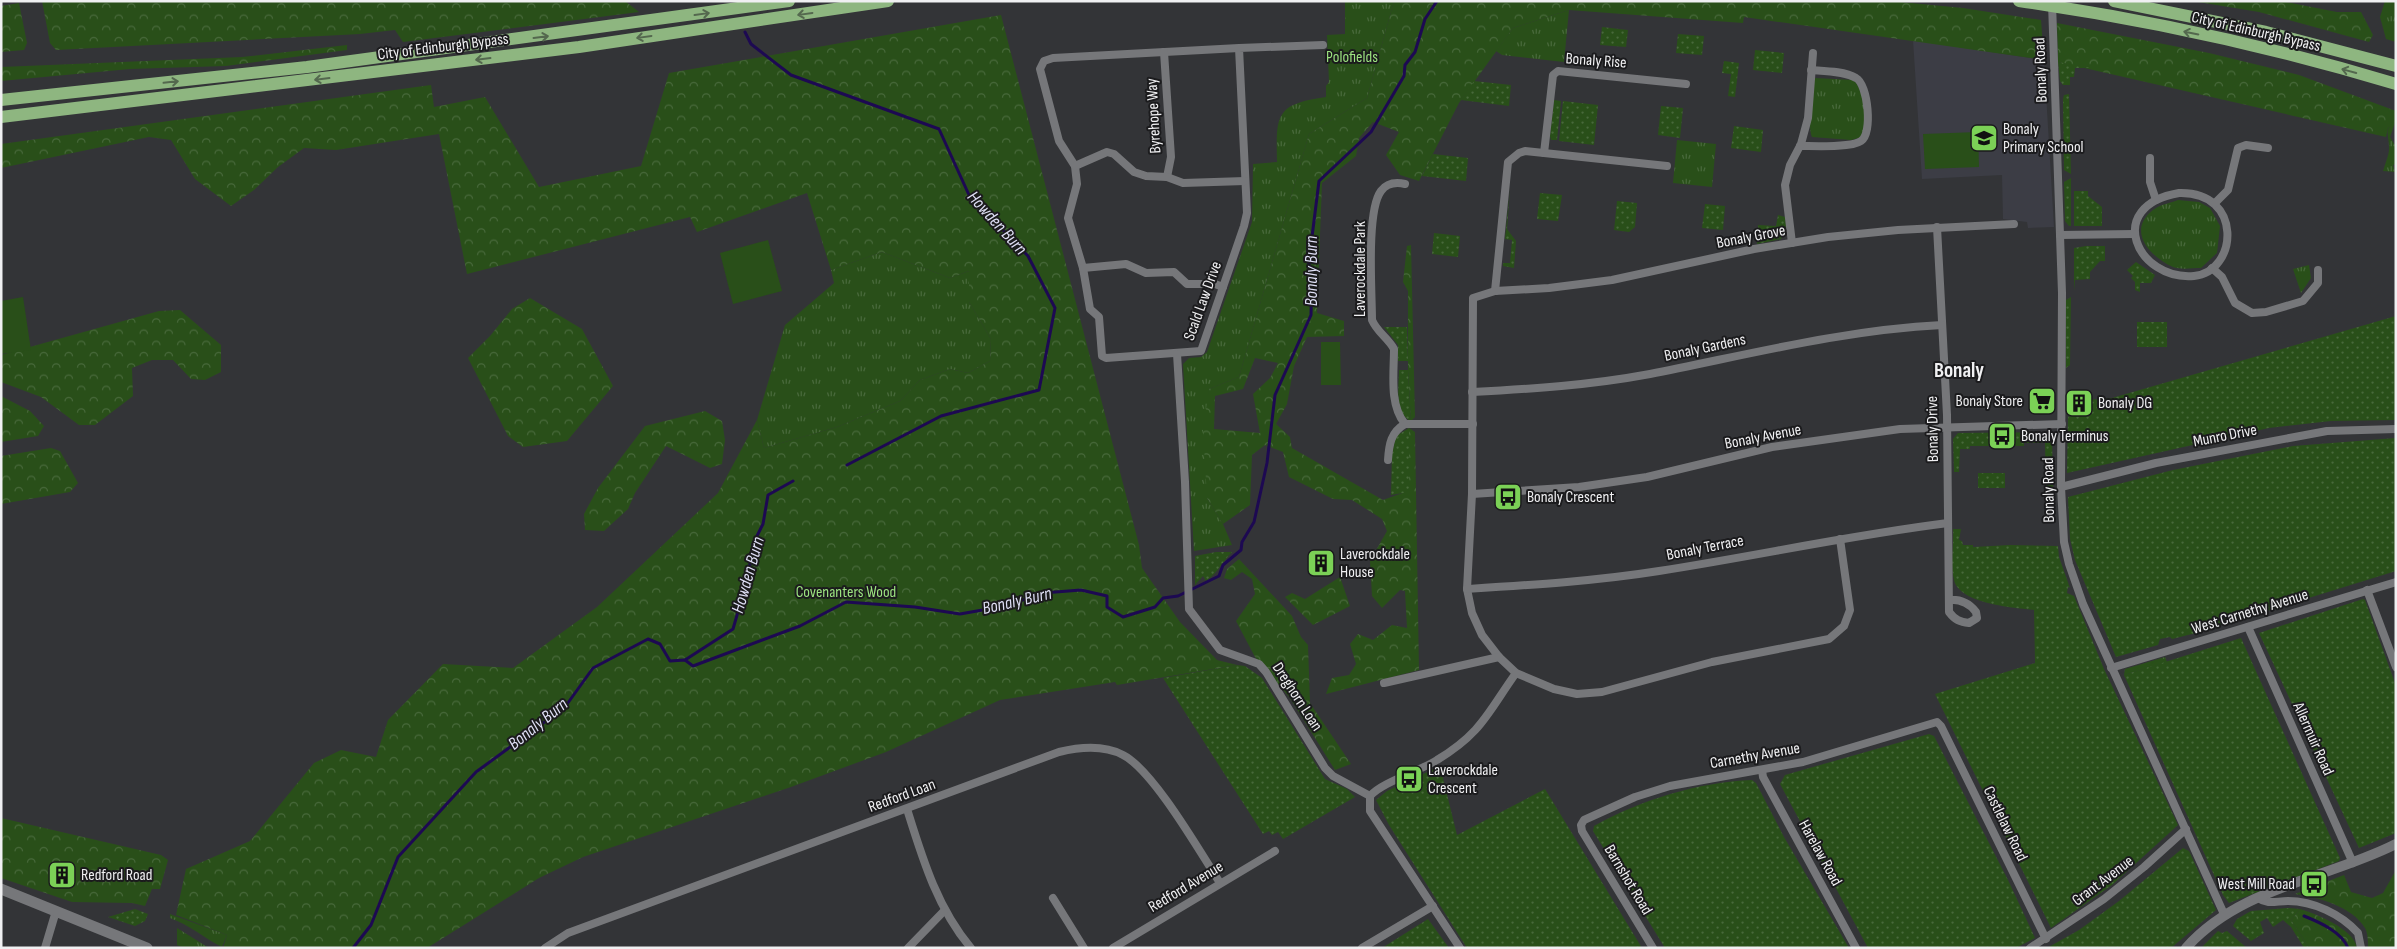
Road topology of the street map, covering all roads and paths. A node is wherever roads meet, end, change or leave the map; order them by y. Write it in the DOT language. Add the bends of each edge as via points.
graph roads {
  1 [pos="790,1"];
  2 [pos="888,1"];
  3 [pos="2019,1"];
  4 [pos="2052,1"];
  5 [pos="2114,1"];
  6 [pos="1323,45"];
  7 [pos="1239,48"];
  8 [pos="1164,52"];
  9 [pos="1813,53"];
  10 [pos="2396,66"];
  11 [pos="1811,70"];
  12 [pos="147,84"];
  13 [pos="1686,84"];
  14 [pos="2396,84"];
  15 [pos="1,92"];
  16 [pos="1,100"];
  17 [pos="120,104"];
  18 [pos="1,117"];
  19 [pos="1,123"];
  20 [pos="1800,146"];
  21 [pos="2268,148"];
  22 [pos="1544,153"];
  23 [pos="2150,158"];
  24 [pos="1075,166"];
  25 [pos="1667,166"];
  26 [pos="1167,177"];
  27 [pos="1245,181"];
  28 [pos="1405,184"];
  29 [pos="2156,200"];
  30 [pos="2215,203"];
  31 [pos="2014,224"];
  32 [pos="1937,227"];
  33 [pos="2134,234"];
  34 [pos="2060,235"];
  35 [pos="1792,243"];
  36 [pos="1083,268"];
  37 [pos="2212,268"];
  38 [pos="2318,270"];
  39 [pos="1223,287"];
  40 [pos="1495,292"];
  41 [pos="1942,326"];
  42 [pos="1176,354"];
  43 [pos="1472,392"];
  44 [pos="1405,424"];
  45 [pos="1473,424"];
  46 [pos="2062,424"];
  47 [pos="1947,426"];
  48 [pos="2396,429"];
  49 [pos="1388,460"];
  50 [pos="2061,487"];
  51 [pos="1472,494"];
  52 [pos="1948,523"];
  53 [pos="1840,539"];
  54 [pos="2396,582"];
  55 [pos="1467,588"];
  56 [pos="2368,590"];
  57 [pos="1949,600"];
  58 [pos="2248,627"];
  59 [pos="1499,658"];
  60 [pos="2396,667"];
  61 [pos="2111,668"];
  62 [pos="1516,673"];
  63 [pos="1384,683"];
  64 [pos="1937,722"];
  65 [pos="1762,770"];
  66 [pos="1370,796"];
  67 [pos="907,809"];
  68 [pos="1581,825"];
  69 [pos="2186,829"];
  70 [pos="2396,844"];
  71 [pos="1274,851"];
  72 [pos="2354,863"];
  73 [pos="1220,883"];
  74 [pos="1,889"];
  75 [pos="1052,898"];
  76 [pos="2258,898"];
  77 [pos="1433,906"];
  78 [pos="945,910"];
  79 [pos="56,911"];
  80 [pos="2224,914"];
  81 [pos="2046,938"];
  82 [pos="45,948"];
  83 [pos="147,948"];
  84 [pos="544,948"];
  85 [pos="908,948"];
  86 [pos="971,948"];
  87 [pos="1084,948"];
  88 [pos="1112,948"];
  89 [pos="1362,948"];
  90 [pos="1460,948"];
  91 [pos="1653,948"];
  92 [pos="1856,948"];
  93 [pos="2030,948"];
  94 [pos="2186,948"];
  95 [pos="2361,948"];
  12 -- 1 [label="highway, City of Edinburgh Bypass, one-way" via="460,47"];
  2 -- 17 [label="highway, City of Edinburgh Bypass, one-way" via="578,47"];
  14 -- 3 [label="highway, City of Edinburgh Bypass, one-way" via="2259,47"];
  4 -- 34 [label="street, Bonaly Road"];
  5 -- 10 [label="highway, City of Edinburgh Bypass" via="2266,32"];
  6 -- 7 [label="street"];
  7 -- 8 [label="street"];
  7 -- 27 [label="street, Scald Law Drive"];
  8 -- 24 [label="street" via="1044,61 1041,77 1059,142"];
  8 -- 26 [label="street, Byrehope Way" via="1171,157"];
  9 -- 11 [label="street"];
  11 -- 20 [label="street" via="1808,118"];
  11 -- 20 [label="street" via="1860,80 1864,88 1868,132 1863,140 1853,144"];
  12 -- 15 [label="highway"];
  12 -- 16 [label="highway, City of Edinburgh Bypass"];
  13 -- 22 [label="street, Bonaly Rise" via="1558,71 1553,75"];
  17 -- 18 [label="highway, City of Edinburgh Bypass"];
  17 -- 19 [label="highway"];
  20 -- 35 [label="street" via="1790,165 1785,185"];
  21 -- 30 [label="street" via="2246,145 2238,148 2228,190"];
  22 -- 25 [label="street"];
  22 -- 40 [label="street" via="1525,151 1508,162"];
  23 -- 29 [label="street" via="2150,182"];
  24 -- 26 [label="street" via="1106,152 1114,154 1134,172"];
  24 -- 36 [label="street, Scald Law Drive" via="1077,184 1068,218"];
  26 -- 27 [label="street" via="1183,184"];
  27 -- 39 [label="street, Scald Law Drive" via="1244,226"];
  28 -- 44 [label="street, Laverockdale Park" via="1392,184 1380,192 1374,208 1371,247 1372,320 1394,349 1395,406"];
  29 -- 30 [label="street" via="2188,193"];
  29 -- 33 [label="street" via="2142,212"];
  30 -- 37 [label="street" via="2225,218 2228,236 2224,251"];
  31 -- 32 [label="street, Bonaly Grove"];
  32 -- 35 [label="street, Bonaly Grove"];
  32 -- 41 [label="street, Bonaly Drive"];
  33 -- 34 [label="street"];
  33 -- 37 [label="street" via="2141,251 2154,264 2170,272 2193,276"];
  34 -- 46 [label="street, Bonaly Road"];
  35 -- 40 [label="street, Bonaly Grove" via="1612,280"];
  36 -- 39 [label="street" via="1126,264 1146,272 1174,272 1187,284"];
  36 -- 42 [label="street, Scald Law Drive" via="1090,309 1099,317 1102,356"];
  37 -- 38 [label="street" via="2227,283 2235,303 2252,313 2303,301 2318,283"];
  39 -- 42 [label="street, Scald Law Drive" via="1201,351"];
  40 -- 43 [label="street" via="1477,296 1472,303"];
  41 -- 43 [label="street, Bonaly Gardens" via="1806,341 1600,382 1557,388"];
  41 -- 47 [label="street, Bonaly Drive"];
  42 -- 66 [label="street, Dreghorn Loan" via="1189,609 1214,645 1259,664 1266,672 1333,776"];
  43 -- 45 [label="street"];
  44 -- 45 [label="street"];
  44 -- 49 [label="street" via="1392,436"];
  45 -- 51 [label="street"];
  46 -- 47 [label="street, Bonaly Avenue"];
  46 -- 50 [label="street, Bonaly Road"];
  47 -- 51 [label="street, Bonaly Avenue" via="1891,430 1772,447 1637,479 1570,488"];
  47 -- 52 [label="street, Bonaly Drive"];
  48 -- 50 [label="street, Munro Drive" via="2327,431 2156,464"];
  50 -- 61 [label="street, Bonaly Road" via="2064,542 2069,564"];
  51 -- 55 [label="street"];
  52 -- 53 [label="street, Bonaly Terrace"];
  52 -- 57 [label="street, Bonaly Drive"];
  53 -- 55 [label="street, Bonaly Terrace" via="1619,577"];
  53 -- 62 [label="street" via="1850,610 1844,626 1829,639 1712,662 1602,692 1577,694 1554,689"];
  54 -- 56 [label="street, West Carnethy Avenue"];
  55 -- 59 [label="street" via="1472,613 1482,635"];
  56 -- 58 [label="street, West Carnethy Avenue"];
  56 -- 60 [label="street"];
  58 -- 61 [label="street, West Carnethy Avenue"];
  58 -- 72 [label="street, Allermuir Road"];
  59 -- 62 [label="street"];
  59 -- 63 [label="street" via="1396,684"];
  61 -- 69 [label="street, Bonaly Road"];
  62 -- 66 [label="street" via="1486,720 1459,746"];
  64 -- 65 [label="street, Carnethy Avenue" via="1830,755"];
  64 -- 81 [label="street, Castlelaw Road"];
  65 -- 68 [label="street, Carnethy Avenue" via="1670,786 1606,809 1584,820"];
  65 -- 92 [label="street, Harelaw Road"];
  66 -- 77 [label="street" via="1370,811"];
  67 -- 73 [label="street, Redford Loan" via="1059,752 1086,748 1112,751 1134,762 1152,780"];
  67 -- 78 [label="street" via="929,876"];
  67 -- 84 [label="street, Redford Loan" via="568,933"];
  68 -- 91 [label="street, Barnshot Road"];
  69 -- 80 [label="street, Bonaly Road"];
  69 -- 81 [label="street, Grant Avenue" via="2144,868"];
  70 -- 72 [label="street"];
  71 -- 73 [label="street, Redford Avenue"];
  72 -- 76 [label="street"];
  73 -- 88 [label="street, Redford Avenue"];
  74 -- 79 [label="main road"];
  75 -- 87 [label="street"];
  76 -- 80 [label="street"];
  76 -- 95 [label="street" via="2270,903 2303,902 2330,912 2358,932"];
  77 -- 89 [label="street"];
  77 -- 90 [label="street"];
  78 -- 85 [label="street"];
  78 -- 86 [label="street"];
  79 -- 82 [label="street"];
  79 -- 83 [label="main road"];
  80 -- 94 [label="street"];
  81 -- 93 [label="street, Grant Avenue"];
}
